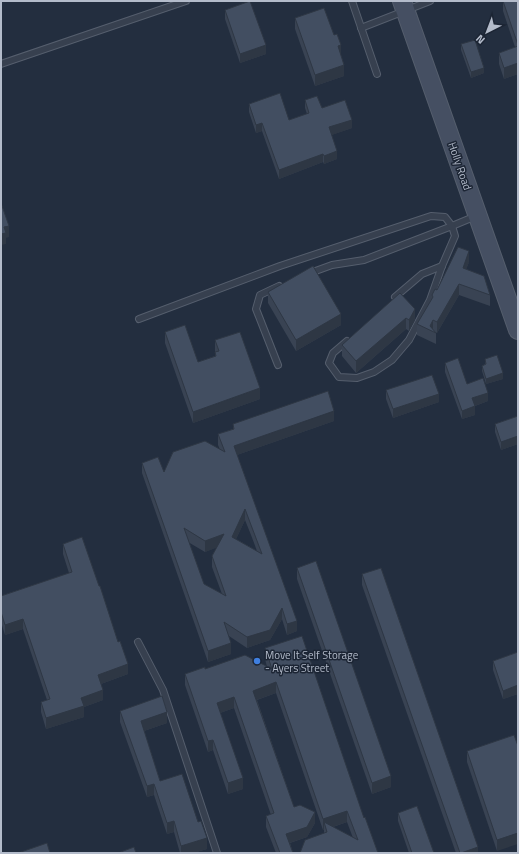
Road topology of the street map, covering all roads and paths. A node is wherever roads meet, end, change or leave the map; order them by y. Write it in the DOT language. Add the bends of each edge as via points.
graph roads {
  1 [pos="186,1"];
  2 [pos="352,1"];
  3 [pos="430,1"];
  4 [pos="404,6"];
  5 [pos="361,28"];
  6 [pos="1,64"];
  7 [pos="377,74"];
  8 [pos="478,215"];
  9 [pos="452,226"];
  10 [pos="442,266"];
  11 [pos="302,276"];
  12 [pos="288,282"];
  13 [pos="392,300"];
  14 [pos="138,319"];
  15 [pos="518,330"];
  16 [pos="350,338"];
  17 [pos="278,365"];
  18 [pos="138,642"];
  19 [pos="217,853"];
  1 -- 6 [label="lane"];
  2 -- 5 [label="lane"];
  3 -- 4 [label="lane"];
  4 -- 5 [label="lane"];
  4 -- 8 [label="main road, Holly Road"];
  5 -- 7 [label="lane"];
  8 -- 9 [label="lane"];
  8 -- 15 [label="main road, Holly Road"];
  9 -- 10 [label="lane" via="455,236"];
  9 -- 11 [label="lane" via="364,260 332,265"];
  9 -- 14 [label="lane" via="445,217 432,216 280,266"];
  10 -- 13 [label="lane" via="422,274"];
  10 -- 16 [label="lane" via="430,300 409,340 392,360 374,372 357,378 339,377 329,363 333,353"];
  12 -- 17 [label="lane" via="260,295 256,309"];
  18 -- 19 [label="lane" via="163,690"];
}
